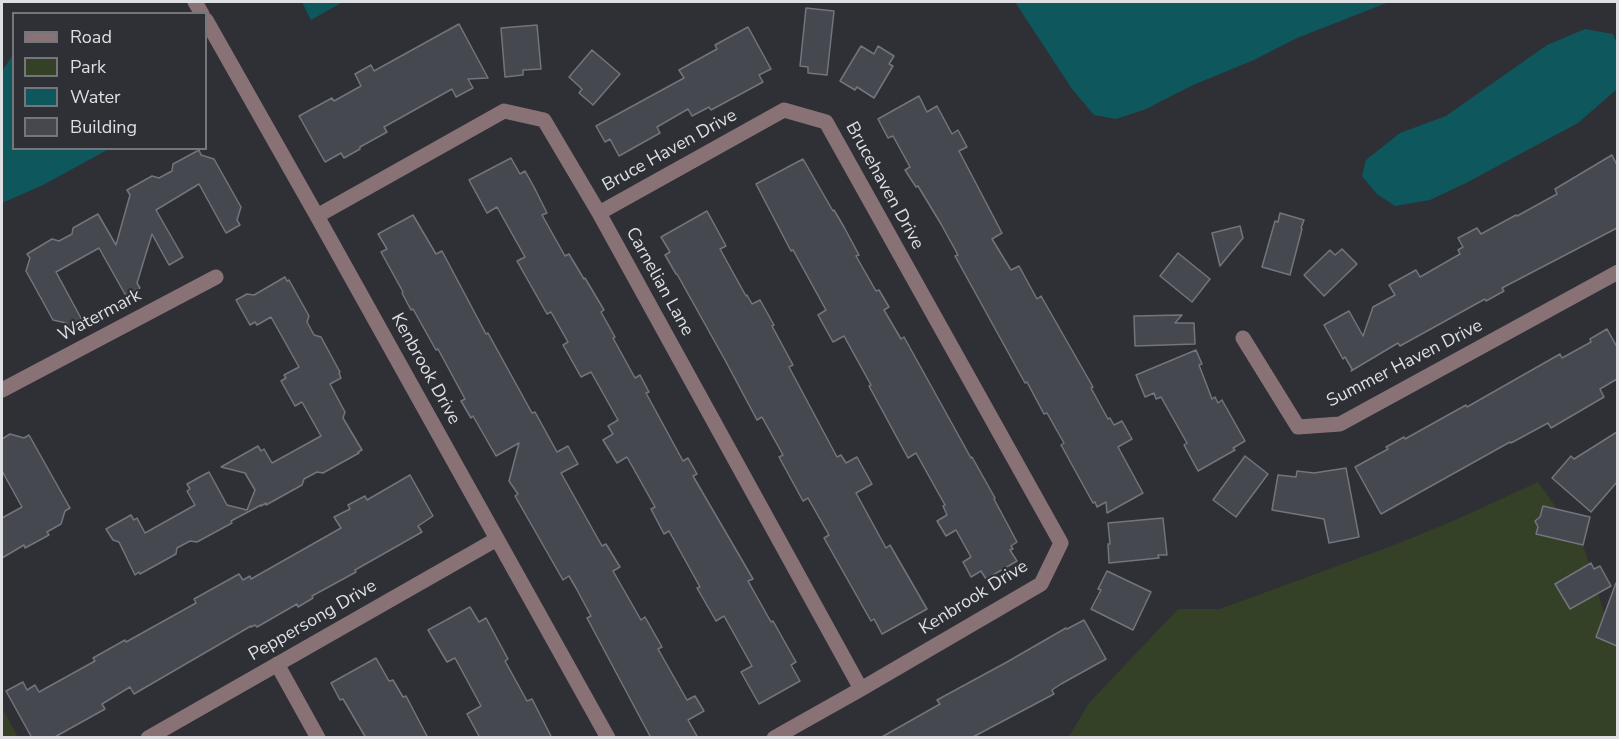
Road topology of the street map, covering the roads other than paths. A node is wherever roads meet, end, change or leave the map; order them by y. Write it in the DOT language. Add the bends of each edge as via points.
graph roads {
  1 [pos="207,22"];
  2 [pos="761,123"];
  3 [pos="599,213"];
  4 [pos="317,216"];
  5 [pos="1617,272"];
  6 [pos="216,277"];
  7 [pos="942,330"];
  8 [pos="1243,338"];
  9 [pos="2,390"];
  10 [pos="497,539"];
  11 [pos="277,664"];
  12 [pos="861,689"];
  13 [pos="148,738"];
  14 [pos="318,738"];
  15 [pos="608,738"];
  16 [pos="774,738"];
  1 -- 4 [label="street, Kenbrook Drive"];
  2 -- 3 [label="street, Bruce Haven Drive"];
  2 -- 7 [label="street, Brucehaven Drive" via="784,110 826,122"];
  3 -- 4 [label="street, Carnelian Lane" via="544,120 504,111"];
  3 -- 12 [label="street, Carnelian Lane"];
  4 -- 10 [label="street, Kenbrook Drive"];
  5 -- 8 [label="street, Summer Haven Drive" via="1340,424 1298,427"];
  6 -- 9 [label="street, Watermark"];
  7 -- 12 [label="street, Kenbrook Drive" via="1060,543 1041,584"];
  10 -- 11 [label="street, Peppersong Drive"];
  10 -- 15 [label="street, Kenbrook Drive"];
  11 -- 13 [label="street, Peppersong Drive"];
  11 -- 14 [label="street"];
  12 -- 16 [label="street, Kenbrook Drive"];
}
